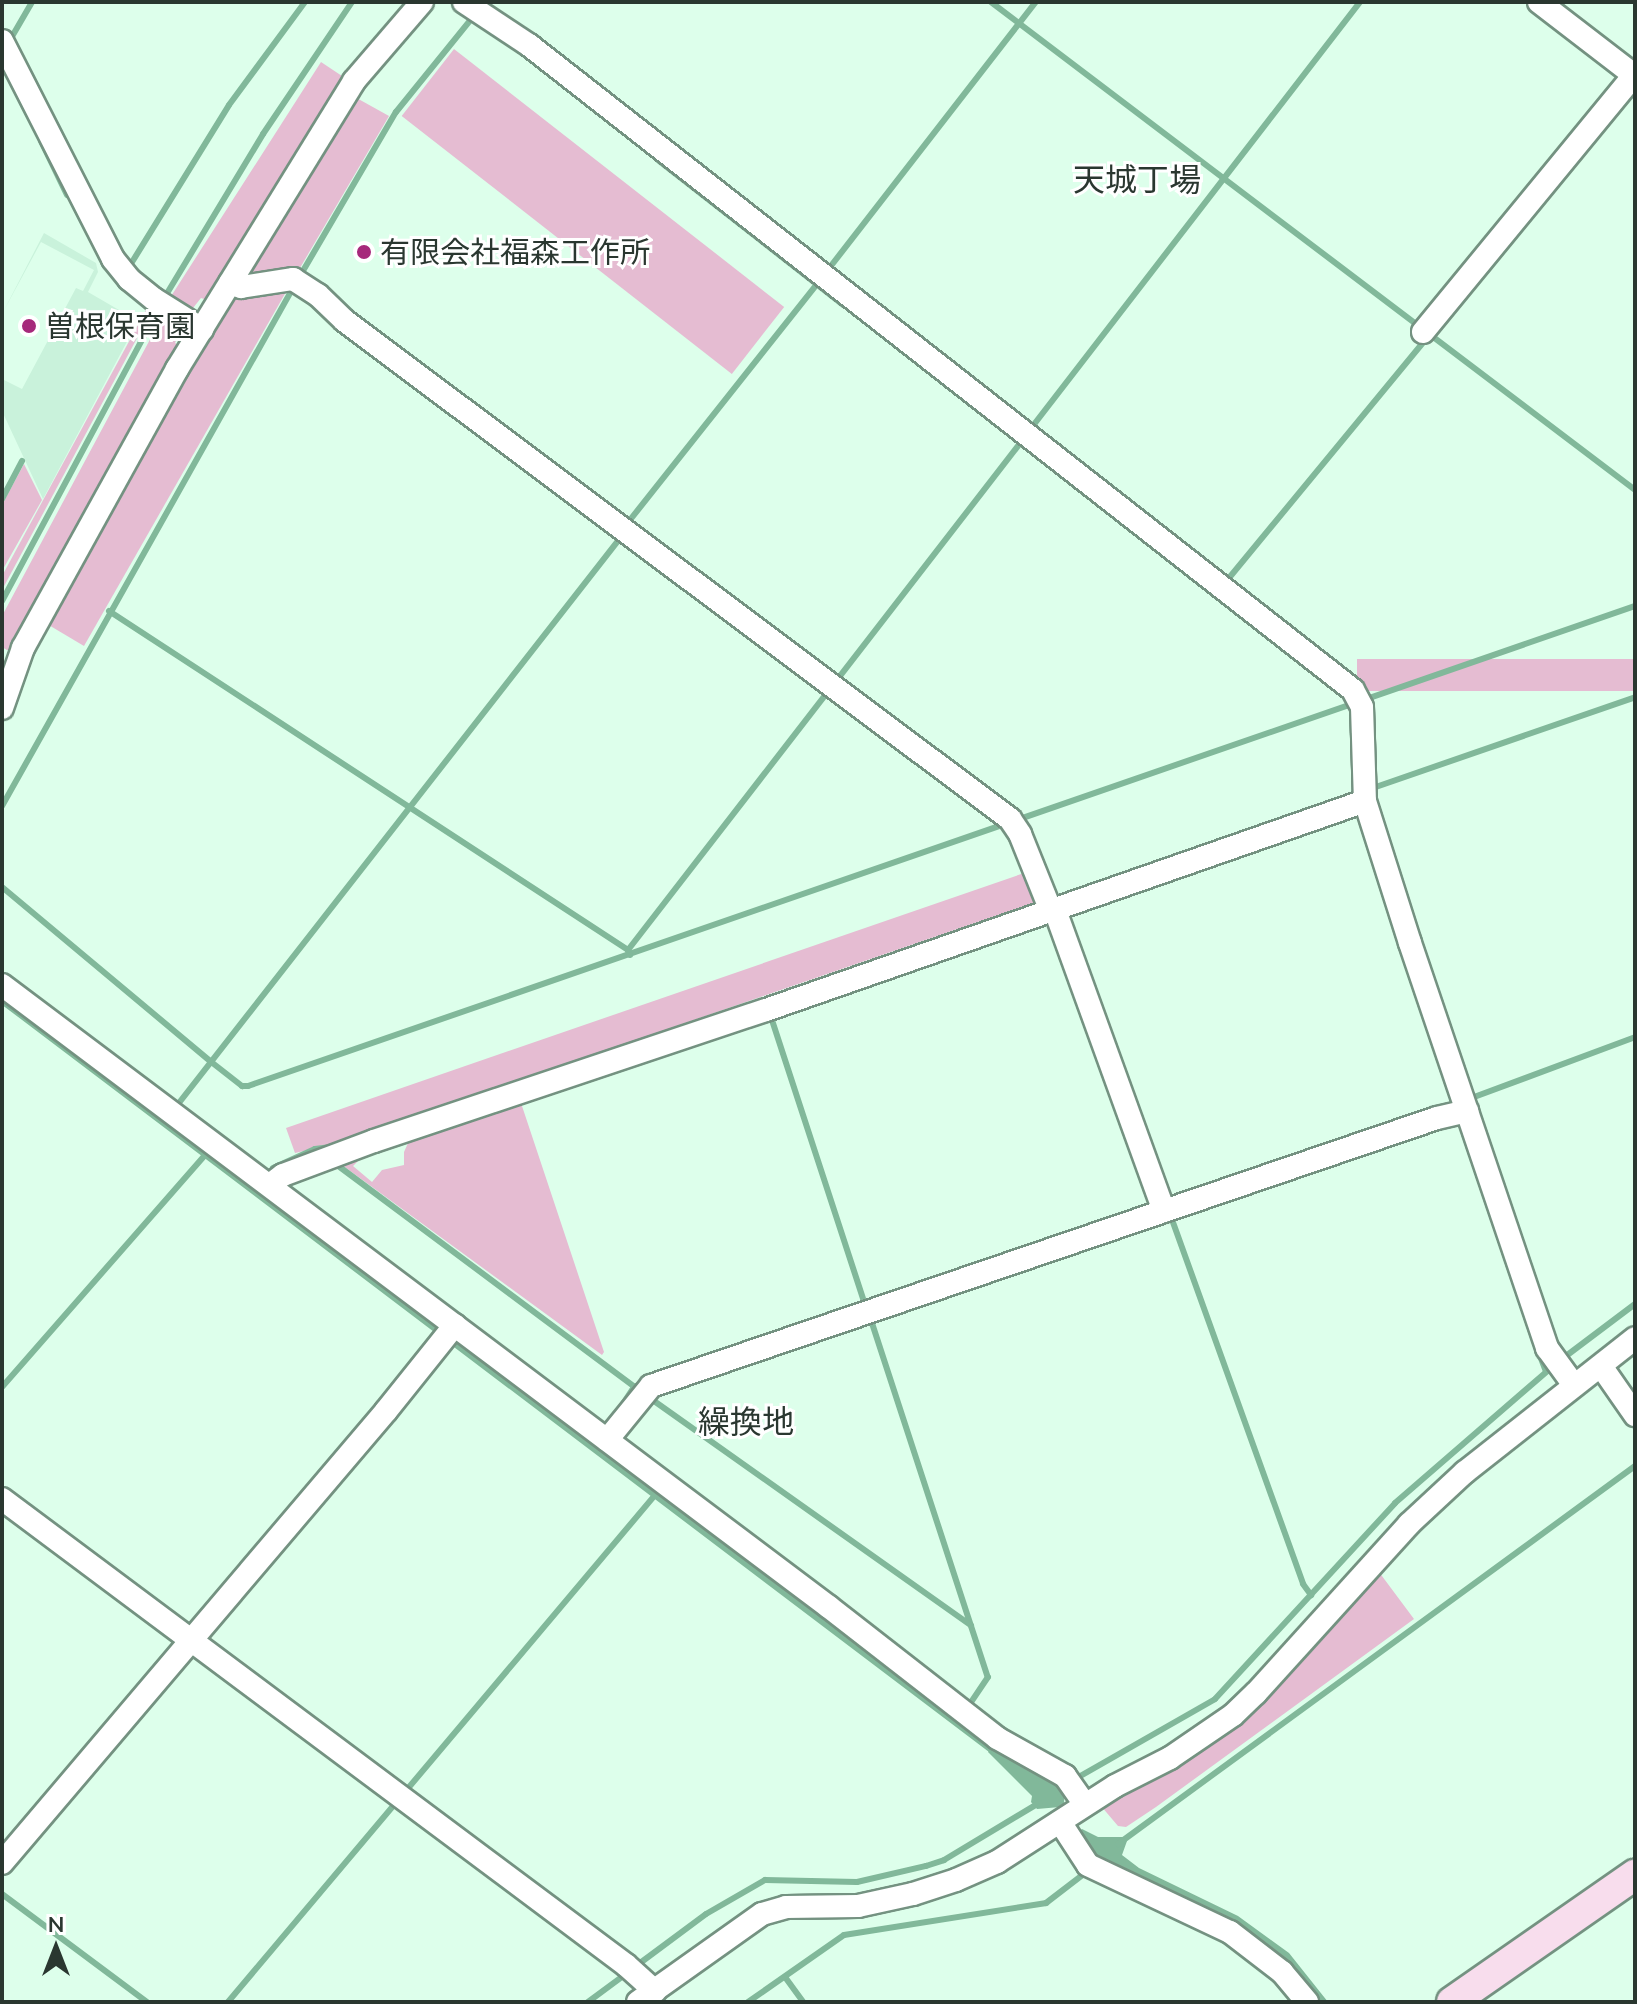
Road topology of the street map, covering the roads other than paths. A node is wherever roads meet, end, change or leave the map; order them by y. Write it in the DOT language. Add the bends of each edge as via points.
graph roads {
  1 [pos="422,2"];
  2 [pos="1539,2"];
  3 [pos="475,8"];
  4 [pos="2,41"];
  5 [pos="1635,75"];
  6 [pos="230,283"];
  7 [pos="202,329"];
  8 [pos="1424,330"];
  9 [pos="2,708"];
  10 [pos="1360,798"];
  11 [pos="1050,906"];
  12 [pos="2,985"];
  13 [pos="1462,1108"];
  14 [pos="270,1185"];
  15 [pos="1165,1208"];
  16 [pos="448,1333"];
  17 [pos="1635,1338"];
  18 [pos="1601,1366"];
  19 [pos="1563,1371"];
  20 [pos="1635,1415"];
  21 [pos="603,1438"];
  22 [pos="2,1499"];
  23 [pos="191,1645"];
  24 [pos="1075,1790"];
  25 [pos="1060,1822"];
  26 [pos="2,1863"];
  27 [pos="1635,1875"];
  28 [pos="647,1996"];
  29 [pos="1307,2002"];
  30 [pos="1452,2002"];
  1 -- 6 [label="street" via="354,81"];
  2 -- 5 [label="street"];
  3 -- 10 [label="street" via="1229,592 1360,702"];
  4 -- 7 [label="street" via="100,239 122,272"];
  5 -- 8 [label="street"];
  6 -- 7 [label="street"];
  6 -- 11 [label="street" via="241,287 296,281 1013,822"];
  7 -- 9 [label="street" via="23,648"];
  10 -- 11 [label="street"];
  10 -- 13 [label="street"];
  11 -- 14 [label="street" via="332,1157"];
  11 -- 15 [label="street"];
  12 -- 14 [label="street"];
  13 -- 15 [label="street"];
  13 -- 19 [label="street"];
  14 -- 16 [label="street"];
  15 -- 21 [label="street" via="642,1393"];
  16 -- 21 [label="street"];
  16 -- 23 [label="street"];
  17 -- 18 [label="street"];
  18 -- 19 [label="street"];
  18 -- 20 [label="street"];
  19 -- 24 [label="street" via="1409,1524 1233,1715 1170,1758"];
  21 -- 24 [label="street" via="997,1738"];
  22 -- 23 [label="street"];
  23 -- 26 [label="street"];
  23 -- 28 [label="street" via="631,1968"];
  24 -- 25 [label="street"];
  25 -- 28 [label="street" via="997,1862 913,1894 858,1906 773,1909"];
  25 -- 29 [label="street" via="1092,1867 1230,1932 1274,1965"];
  27 -- 30 [label="street"];
}
